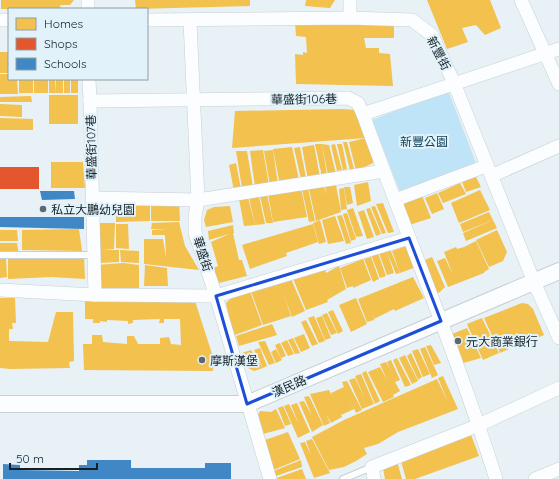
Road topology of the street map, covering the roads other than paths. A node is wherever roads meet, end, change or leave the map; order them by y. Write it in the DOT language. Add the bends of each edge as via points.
graph roads {
  1 [pos="350,0"];
  2 [pos="521,0"];
  3 [pos="350,18"];
  4 [pos="148,20"];
  5 [pos="190,21"];
  6 [pos="559,49"];
  7 [pos="546,54"];
  8 [pos="90,80"];
  9 [pos="454,83"];
  10 [pos="559,84"];
  11 [pos="193,100"];
  12 [pos="90,101"];
  13 [pos="363,114"];
  14 [pos="559,146"];
  15 [pos="384,171"];
  16 [pos="489,171"];
  17 [pos="93,198"];
  18 [pos="198,200"];
  19 [pos="395,200"];
  20 [pos="409,238"];
  21 [pos="0,255"];
  22 [pos="94,255"];
  23 [pos="559,271"];
  24 [pos="534,282"];
  25 [pos="0,290"];
  26 [pos="95,295"];
  27 [pos="216,296"];
  28 [pos="441,321"];
  29 [pos="559,338"];
  30 [pos="559,388"];
  31 [pos="0,404"];
  32 [pos="247,404"];
  33 [pos="479,425"];
  34 [pos="373,473"];
  35 [pos="557,473"];
  36 [pos="270,479"];
  37 [pos="343,479"];
  38 [pos="496,479"];
  39 [pos="535,479"];
  1 -- 3 [label="street"];
  2 -- 7 [label="street"];
  3 -- 5 [label="street, 新豐街"];
  3 -- 9 [label="street, 新豐街" via="412,20 432,35"];
  4 -- 5 [label="street, 新豐街"];
  5 -- 11 [label="street, 華盛街"];
  6 -- 7 [label="street"];
  7 -- 9 [label="street"];
  7 -- 10 [label="street"];
  8 -- 12 [label="street"];
  9 -- 13 [label="street"];
  9 -- 16 [label="street, 新豐街"];
  11 -- 12 [label="street, 華盛街107巷"];
  11 -- 13 [label="street, 華盛街106巷" via="348,98 358,103"];
  11 -- 18 [label="street, 華盛街"];
  12 -- 17 [label="street, 華盛街107巷"];
  13 -- 15 [label="street, 華盛街106巷"];
  14 -- 16 [label="street"];
  15 -- 18 [label="street"];
  15 -- 19 [label="street, 華盛街106巷"];
  16 -- 19 [label="street"];
  16 -- 24 [label="street, 新豐街"];
  17 -- 18 [label="street"];
  17 -- 22 [label="street, 華盛街107巷"];
  18 -- 27 [label="street, 華盛街" via="195,234"];
  19 -- 20 [label="street, 華盛街106巷"];
  20 -- 27 [label="street"];
  20 -- 28 [label="street, 華盛街106巷"];
  21 -- 22 [label="lane"];
  22 -- 26 [label="street, 華盛街107巷"];
  23 -- 24 [label="street, 漢民路"];
  24 -- 28 [label="street, 漢民路"];
  24 -- 29 [label="street, 新豐街"];
  25 -- 26 [label="street"];
  26 -- 27 [label="street"];
  27 -- 32 [label="street, 華盛街"];
  28 -- 32 [label="street, 漢民路"];
  28 -- 33 [label="street, 華盛街106巷"];
  30 -- 33 [label="street"];
  31 -- 32 [label="street, 漢民路"];
  32 -- 36 [label="street, 華盛街"];
  33 -- 34 [label="street"];
  33 -- 38 [label="street, 華盛街106巷"];
  34 -- 37 [label="lane"];
  35 -- 39 [label="street"];
}
